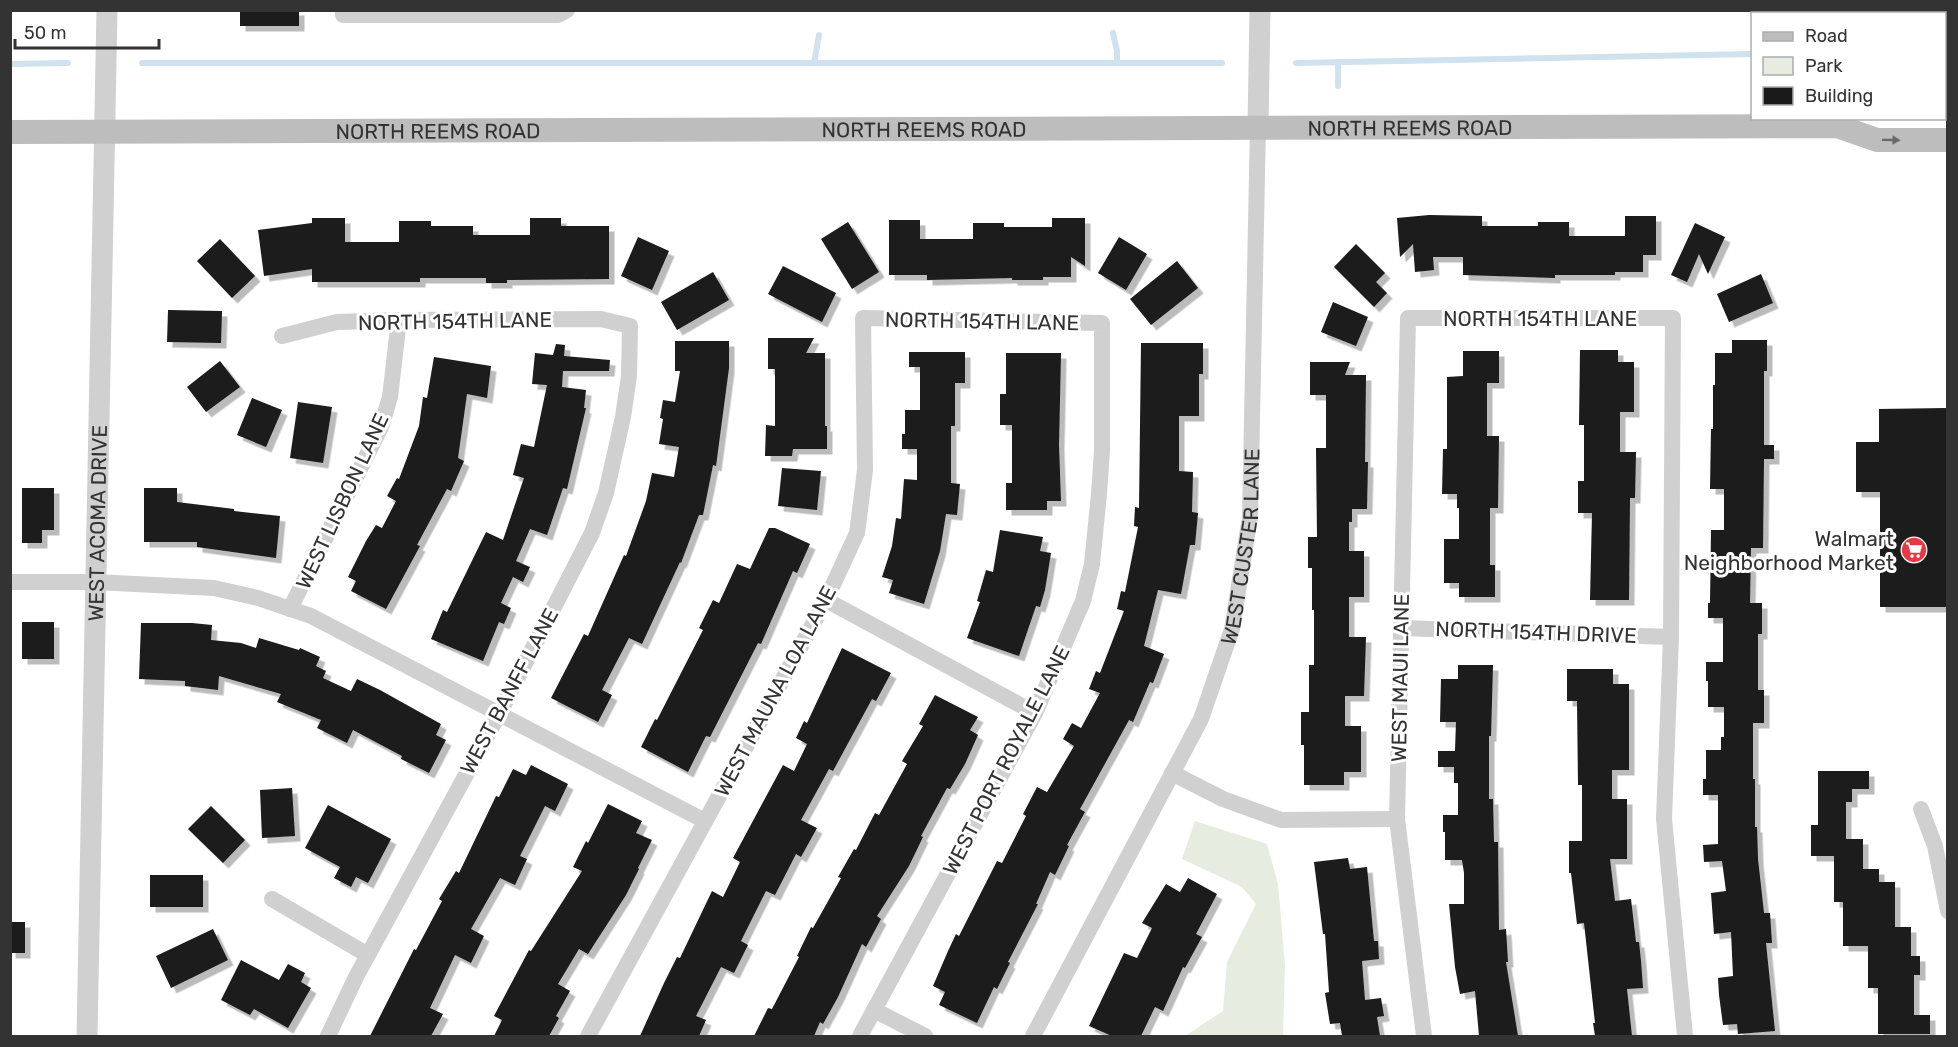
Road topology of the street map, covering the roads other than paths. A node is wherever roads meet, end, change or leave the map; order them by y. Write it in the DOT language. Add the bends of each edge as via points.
graph roads {
  1 [pos="107,10"];
  2 [pos="567,10"];
  3 [pos="1260,10"];
  4 [pos="343,13"];
  5 [pos="1844,122"];
  6 [pos="1258,126"];
  7 [pos="10,132"];
  8 [pos="106,132"];
  9 [pos="1947,140"];
  10 [pos="863,318"];
  11 [pos="1408,318"];
  12 [pos="399,320"];
  13 [pos="1102,324"];
  14 [pos="630,326"];
  15 [pos="282,336"];
  16 [pos="10,582"];
  17 [pos="95,582"];
  18 [pos="826,600"];
  19 [pos="290,609"];
  20 [pos="1401,628"];
  21 [pos="1671,637"];
  22 [pos="1035,713"];
  23 [pos="499,714"];
  24 [pos="1172,774"];
  25 [pos="1921,809"];
  26 [pos="1397,819"];
  27 [pos="705,821"];
  28 [pos="272,899"];
  29 [pos="1947,910"];
  30 [pos="368,955"];
  31 [pos="874,1010"];
  32 [pos="87,1036"];
  33 [pos="328,1036"];
  34 [pos="588,1036"];
  35 [pos="860,1036"];
  36 [pos="925,1036"];
  37 [pos="1033,1036"];
  38 [pos="1424,1036"];
  39 [pos="1685,1036"];
  1 -- 8 [label="street, WEST ACOMA DRIVE"];
  2 -- 4 [label="street" via="558,15"];
  3 -- 6 [label="street, WEST CUSTER LANE"];
  5 -- 6 [label="main road, NORTH REEMS ROAD"];
  5 -- 9 [label="main road, NORTH REEMS ROAD, one-way" via="1877,140"];
  6 -- 8 [label="main road, NORTH REEMS ROAD"];
  6 -- 24 [label="street, WEST CUSTER LANE" via="1250,517 1232,629 1201,719"];
  7 -- 8 [label="main road, NORTH REEMS ROAD"];
  8 -- 17 [label="street, WEST ACOMA DRIVE"];
  10 -- 13 [label="street, NORTH 154TH LANE"];
  10 -- 18 [label="street, WEST MAUNA LOA LANE" via="865,470 857,533"];
  11 -- 20 [label="street, WEST MAUI LANE"];
  11 -- 21 [label="street, NORTH 154TH LANE" via="1673,318"];
  12 -- 14 [label="street, NORTH 154TH LANE" via="601,319"];
  12 -- 15 [label="street, NORTH 154TH LANE" via="337,322"];
  12 -- 19 [label="street, WEST LISBON LANE" via="390,397 381,427"];
  13 -- 22 [label="street, WEST PORT ROYALE LANE" via="1102,451 1092,564 1083,601"];
  14 -- 23 [label="street, WEST BANFF LANE" via="629,376 606,493 592,532"];
  16 -- 17 [label="street"];
  17 -- 19 [label="street" via="214,588"];
  17 -- 32 [label="street, WEST ACOMA DRIVE"];
  18 -- 22 [label="street"];
  18 -- 27 [label="street, WEST MAUNA LOA LANE"];
  19 -- 23 [label="street" via="311,616"];
  20 -- 21 [label="street, NORTH 154TH DRIVE"];
  20 -- 26 [label="street, WEST MAUI LANE"];
  21 -- 39 [label="street" via="1664,819"];
  22 -- 31 [label="street, WEST PORT ROYALE LANE"];
  23 -- 27 [label="street"];
  23 -- 30 [label="street, WEST BANFF LANE"];
  24 -- 26 [label="street" via="1223,799 1281,820"];
  24 -- 37 [label="street, WEST CUSTER LANE"];
  25 -- 29 [label="street" via="1935,846"];
  26 -- 38 [label="street, WEST MAUI LANE"];
  27 -- 34 [label="street, WEST MAUNA LOA LANE"];
  28 -- 30 [label="street"];
  30 -- 33 [label="street, WEST BANFF LANE"];
  31 -- 35 [label="street, WEST PORT ROYALE LANE"];
  31 -- 36 [label="street"];
}
